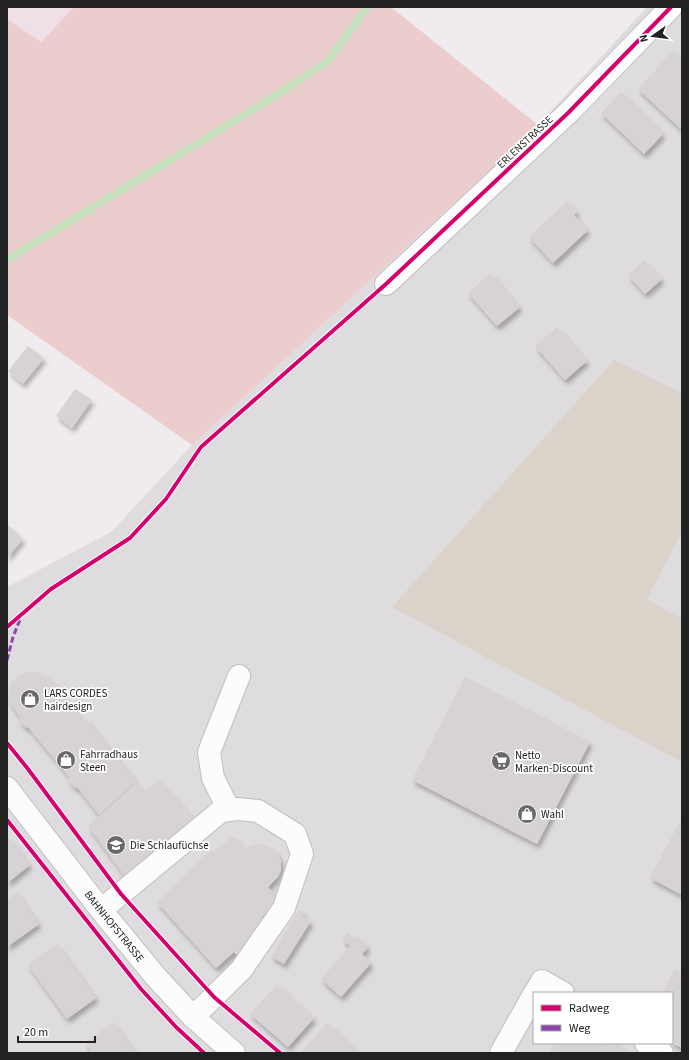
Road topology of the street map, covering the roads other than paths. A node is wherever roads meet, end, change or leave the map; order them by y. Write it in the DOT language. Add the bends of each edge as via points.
graph roads {
  1 [pos="670,7"];
  2 [pos="386,284"];
  3 [pos="240,676"];
  4 [pos="7,788"];
  5 [pos="230,810"];
  6 [pos="101,910"];
  7 [pos="535,992"];
  8 [pos="561,992"];
  9 [pos="533,996"];
  10 [pos="193,1017"];
  11 [pos="648,1044"];
  12 [pos="234,1053"];
  13 [pos="501,1053"];
  14 [pos="662,1053"];
  1 -- 2 [label="street, ERLENSTRASSE" via="568,113"];
  3 -- 5 [label="street" via="209,752 214,778"];
  4 -- 6 [label="street, BAHNHOFSTRASSE"];
  5 -- 6 [label="street" via="220,811"];
  5 -- 10 [label="street" via="258,811 277,822 295,834 302,854 284,908 241,970"];
  6 -- 10 [label="street, BAHNHOFSTRASSE"];
  7 -- 8 [label="street" via="542,981"];
  9 -- 13 [label="street"];
  10 -- 12 [label="street, BAHNHOFSTRASSE"];
  11 -- 14 [label="street"];
}
